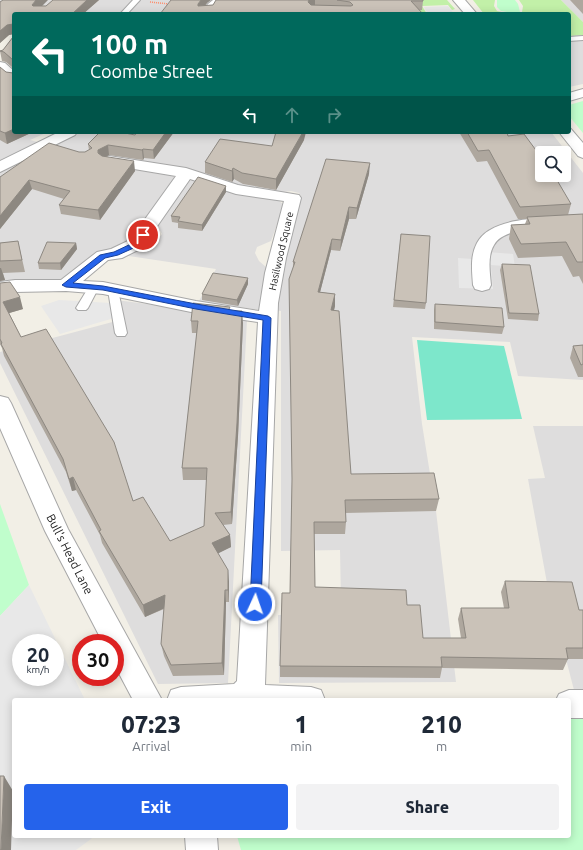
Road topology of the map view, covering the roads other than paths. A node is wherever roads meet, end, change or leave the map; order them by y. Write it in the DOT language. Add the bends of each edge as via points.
graph roads {
  1 [pos="137,0"];
  2 [pos="221,0"];
  3 [pos="460,0"];
  4 [pos="125,12"];
  5 [pos="208,12"];
  6 [pos="469,12"];
  7 [pos="583,38"];
  8 [pos="571,39"];
  9 [pos="0,66"];
  10 [pos="8,77"];
  11 [pos="583,93"];
  12 [pos="571,96"];
  13 [pos="66,134"];
  14 [pos="568,134"];
  15 [pos="41,146"];
  16 [pos="56,150"];
  17 [pos="583,153"];
  18 [pos="109,161"];
  19 [pos="1,166"];
  20 [pos="186,173"];
  21 [pos="583,222"];
  22 [pos="66,285"];
  23 [pos="482,285"];
  24 [pos="0,288"];
  25 [pos="103,289"];
  26 [pos="82,308"];
  27 [pos="268,318"];
  28 [pos="121,332"];
  29 [pos="0,403"];
  30 [pos="241,697"];
  31 [pos="147,698"];
  32 [pos="221,698"];
  33 [pos="264,698"];
  34 [pos="571,704"];
  35 [pos="583,704"];
  36 [pos="202,838"];
  37 [pos="202,850"];
  1 -- 4 [label="lane"];
  2 -- 5 [label="street"];
  3 -- 6 [label="street"];
  7 -- 8 [label="lane"];
  9 -- 10 [label="street"];
  11 -- 12 [label="street"];
  13 -- 15 [label="street"];
  14 -- 17 [label="street"];
  15 -- 16 [label="lane"];
  15 -- 19 [label="street"];
  18 -- 20 [label="street, Hasilwood Square"];
  20 -- 22 [label="street" via="136,244 116,254 103,256"];
  20 -- 27 [label="street, Hasilwood Square" via="236,189 293,198 276,264"];
  21 -- 23 [label="street" via="526,226 498,231 484,247 480,264"];
  22 -- 24 [label="street"];
  22 -- 25 [label="street"];
  25 -- 26 [label="lane"];
  25 -- 27 [label="street"];
  25 -- 28 [label="lane"];
  27 -- 30 [label="street" via="252,687"];
  29 -- 31 [label="street, Bull's Head Lane" via="57,531"];
  30 -- 32 [label="street"];
  30 -- 33 [label="street"];
  34 -- 35 [label="street"];
  36 -- 37 [label="street"];
}
